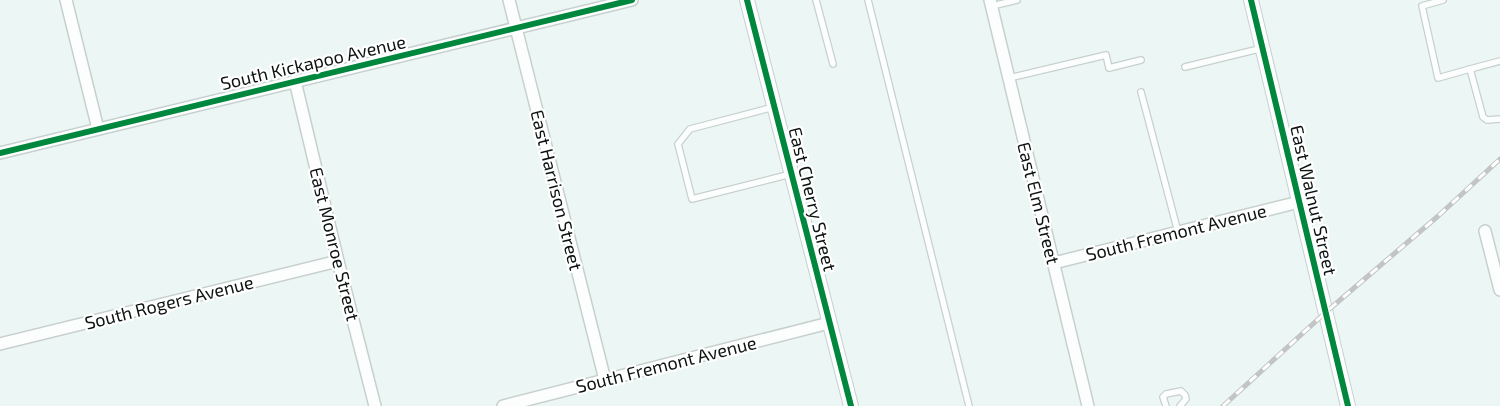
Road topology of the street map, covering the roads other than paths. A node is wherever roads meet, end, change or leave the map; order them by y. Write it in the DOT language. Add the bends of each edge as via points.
graph roads {
  1 [pos="66,0"];
  2 [pos="509,0"];
  3 [pos="632,0"];
  4 [pos="747,0"];
  5 [pos="816,0"];
  6 [pos="868,0"];
  7 [pos="1017,0"];
  8 [pos="1251,0"];
  9 [pos="1444,0"];
  10 [pos="991,3"];
  11 [pos="517,28"];
  12 [pos="1263,48"];
  13 [pos="1141,60"];
  14 [pos="1500,61"];
  15 [pos="833,64"];
  16 [pos="1185,67"];
  17 [pos="1470,69"];
  18 [pos="1009,78"];
  19 [pos="295,81"];
  20 [pos="1141,92"];
  21 [pos="774,107"];
  22 [pos="1500,119"];
  23 [pos="98,129"];
  24 [pos="0,153"];
  25 [pos="791,174"];
  26 [pos="1299,202"];
  27 [pos="1485,231"];
  28 [pos="1178,232"];
  29 [pos="338,261"];
  30 [pos="1054,263"];
  31 [pos="1500,290"];
  32 [pos="829,323"];
  33 [pos="0,344"];
  34 [pos="605,380"];
  35 [pos="519,404"];
  36 [pos="375,406"];
  37 [pos="503,406"];
  38 [pos="851,406"];
  39 [pos="969,406"];
  40 [pos="1088,406"];
  41 [pos="1166,406"];
  42 [pos="1180,406"];
  43 [pos="1348,406"];
  1 -- 23 [label="street"];
  2 -- 11 [label="street, East Harrison Street"];
  3 -- 11 [label="street, South Kickapoo Avenue"];
  4 -- 21 [label="street, East Cherry Street"];
  5 -- 15 [label="lane"];
  6 -- 39 [label="lane"];
  7 -- 10 [label="lane"];
  8 -- 12 [label="street, East Walnut Street"];
  9 -- 17 [label="lane" via="1422,6 1438,78"];
  10 -- 18 [label="street, East Elm Street"];
  11 -- 19 [label="street, South Kickapoo Avenue"];
  11 -- 34 [label="street, East Harrison Street"];
  12 -- 16 [label="lane"];
  12 -- 26 [label="street, East Walnut Street"];
  13 -- 18 [label="lane" via="1109,68 1106,55"];
  14 -- 17 [label="lane"];
  17 -- 22 [label="lane" via="1483,117 1487,120"];
  18 -- 30 [label="street, East Elm Street"];
  19 -- 23 [label="street, South Kickapoo Avenue"];
  19 -- 29 [label="street, East Monroe Street"];
  20 -- 28 [label="lane"];
  21 -- 25 [label="street, East Cherry Street"];
  21 -- 25 [label="lane" via="690,129 678,144 692,199"];
  23 -- 24 [label="street, South Kickapoo Avenue"];
  25 -- 32 [label="street, East Cherry Street"];
  26 -- 28 [label="street, South Fremont Avenue"];
  26 -- 43 [label="street, East Walnut Street"];
  27 -- 31 [label="street"];
  28 -- 30 [label="street, South Fremont Avenue"];
  29 -- 33 [label="street, South Rogers Avenue"];
  29 -- 36 [label="street, East Monroe Street"];
  30 -- 40 [label="street, East Elm Street"];
  32 -- 34 [label="street, South Fremont Avenue"];
  32 -- 38 [label="street, East Cherry Street"];
  34 -- 35 [label="street, South Fremont Avenue"];
  35 -- 37 [label="street, South Fremont Avenue"];
  41 -- 42 [label="lane" via="1166,394 1181,391 1186,399"];
}
